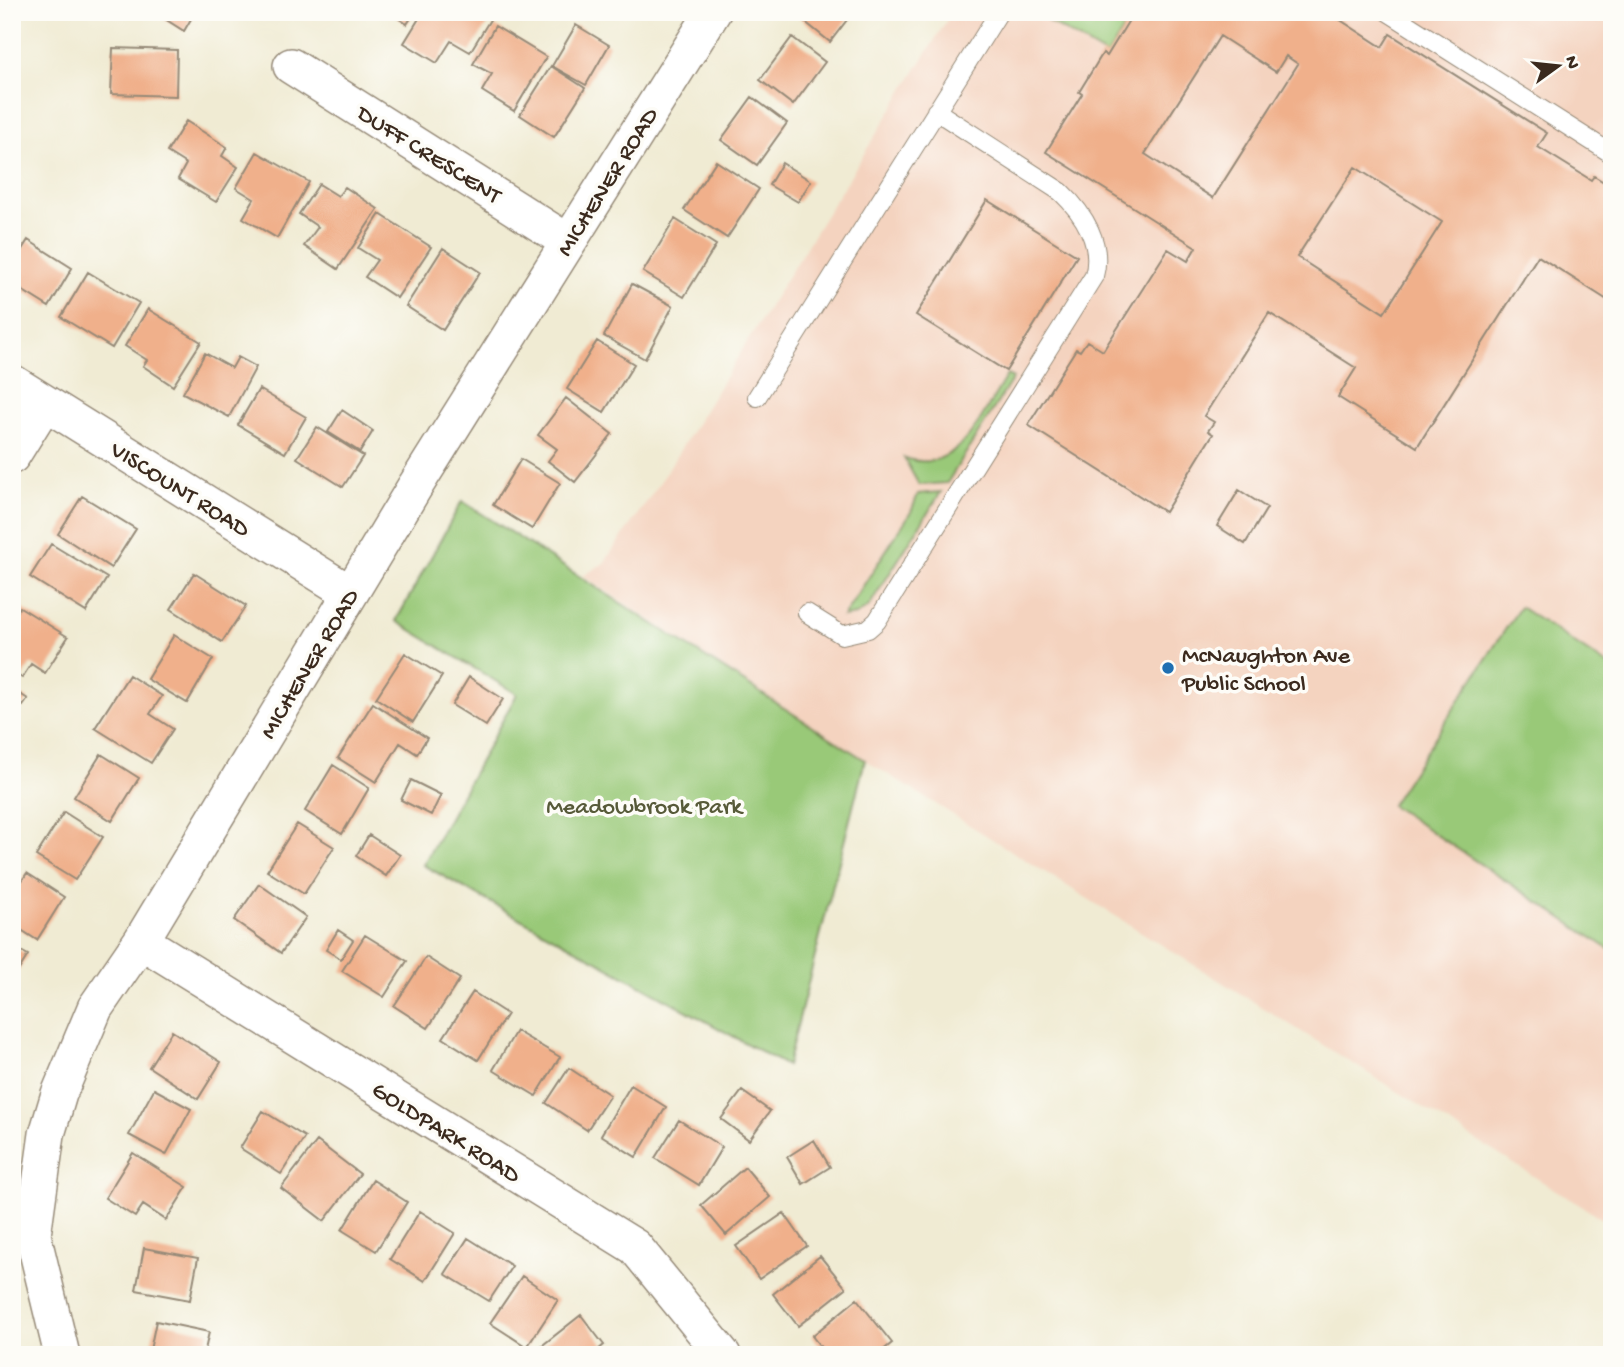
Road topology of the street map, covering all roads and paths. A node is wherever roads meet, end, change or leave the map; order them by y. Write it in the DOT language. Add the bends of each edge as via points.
graph roads {
  1 [pos="713,12"];
  2 [pos="999,12"];
  3 [pos="1388,12"];
  4 [pos="292,66"];
  5 [pos="936,111"];
  6 [pos="1612,153"];
  7 [pos="567,241"];
  8 [pos="12,382"];
  9 [pos="757,397"];
  10 [pos="45,403"];
  11 [pos="12,456"];
  12 [pos="350,593"];
  13 [pos="807,613"];
  14 [pos="141,941"];
  15 [pos="22,1236"];
  16 [pos="62,1355"];
  17 [pos="723,1355"];
  1 -- 7 [label="street, MICHENER ROAD"];
  2 -- 5 [label="lane"];
  3 -- 6 [label="lane"];
  4 -- 7 [label="street, DUFF CRESCENT"];
  5 -- 9 [label="lane"];
  5 -- 13 [label="lane" via="1073,203 1091,233 1098,263 877,621 867,629 842,635"];
  7 -- 12 [label="street, MICHENER ROAD"];
  8 -- 10 [label="street, VISCOUNT ROAD"];
  10 -- 11 [label="street"];
  10 -- 12 [label="street, VISCOUNT ROAD"];
  12 -- 14 [label="street, MICHENER ROAD"];
  14 -- 15 [label="street, MICHENER ROAD" via="94,1008 59,1094"];
  14 -- 17 [label="street, GOLDPARK ROAD" via="635,1247"];
  15 -- 16 [label="street, MICHENER ROAD"];
}
